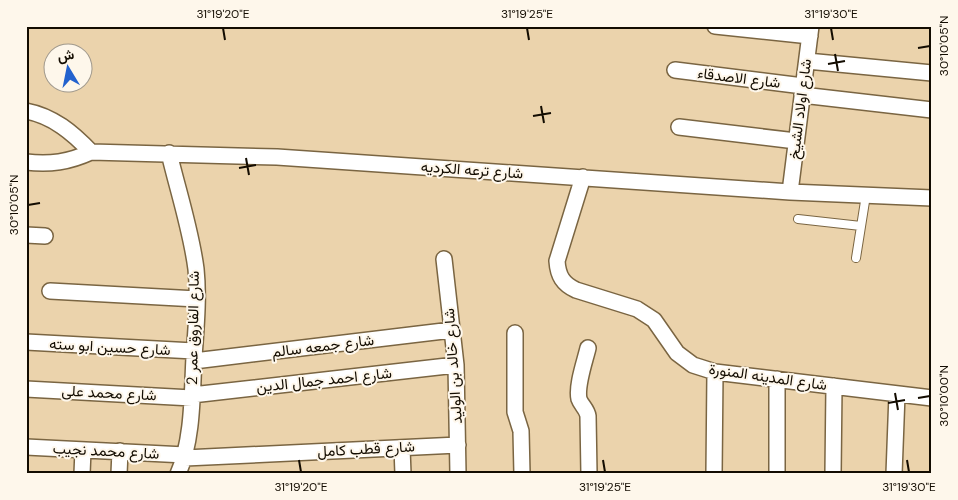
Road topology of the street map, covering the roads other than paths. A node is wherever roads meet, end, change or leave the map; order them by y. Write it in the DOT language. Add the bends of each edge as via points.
graph roads {
  1 [pos="715,26"];
  2 [pos="810,31"];
  3 [pos="806,61"];
  4 [pos="675,70"];
  5 [pos="932,73"];
  6 [pos="803,90"];
  7 [pos="932,110"];
  8 [pos="26,111"];
  9 [pos="680,127"];
  10 [pos="796,141"];
  11 [pos="91,152"];
  12 [pos="169,153"];
  13 [pos="26,162"];
  14 [pos="583,177"];
  15 [pos="790,192"];
  16 [pos="866,196"];
  17 [pos="932,198"];
  18 [pos="798,219"];
  19 [pos="861,226"];
  20 [pos="26,235"];
  21 [pos="45,236"];
  22 [pos="856,258"];
  23 [pos="444,259"];
  24 [pos="50,291"];
  25 [pos="197,299"];
  26 [pos="452,330"];
  27 [pos="515,334"];
  28 [pos="26,342"];
  29 [pos="588,348"];
  30 [pos="194,356"];
  31 [pos="456,366"];
  32 [pos="715,372"];
  33 [pos="777,379"];
  34 [pos="834,386"];
  35 [pos="26,389"];
  36 [pos="897,394"];
  37 [pos="192,396"];
  38 [pos="932,398"];
  39 [pos="458,445"];
  40 [pos="26,447"];
  41 [pos="402,448"];
  42 [pos="83,450"];
  43 [pos="120,452"];
  44 [pos="185,456"];
  45 [pos="82,474"];
  46 [pos="119,474"];
  47 [pos="178,474"];
  48 [pos="403,474"];
  49 [pos="458,474"];
  50 [pos="522,474"];
  51 [pos="588,474"];
  52 [pos="714,474"];
  53 [pos="777,474"];
  54 [pos="834,474"];
  55 [pos="894,474"];
  1 -- 2 [label="street"];
  2 -- 3 [label="street, شارع اولاد الشيخ"];
  3 -- 5 [label="street"];
  3 -- 6 [label="street, شارع اولاد الشيخ"];
  4 -- 6 [label="street, شارع الاصدقاء"];
  6 -- 7 [label="street, شارع الاصدقاء"];
  6 -- 10 [label="street, شارع اولاد الشيخ"];
  8 -- 11 [label="street" via="54,120"];
  9 -- 10 [label="street"];
  10 -- 15 [label="street, شارع اولاد الشيخ"];
  11 -- 12 [label="street, شارع ترعه الكرديه"];
  11 -- 13 [label="street" via="61,163"];
  12 -- 14 [label="street, شارع ترعه الكرديه"];
  12 -- 25 [label="street, شارع الفاروق عمر 2" via="191,242"];
  14 -- 15 [label="street, شارع ترعه الكرديه"];
  14 -- 32 [label="street, شارع المدينه المنورة" via="557,261 561,279 576,290 637,308 654,320 677,353 693,365"];
  15 -- 16 [label="street, شارع ترعه الكرديه"];
  16 -- 17 [label="street, شارع ترعه الكرديه"];
  16 -- 19 [label="lane"];
  18 -- 19 [label="lane"];
  19 -- 22 [label="lane"];
  20 -- 21 [label="street"];
  23 -- 26 [label="street, شارع خالد بن الوليد"];
  24 -- 25 [label="street"];
  25 -- 30 [label="street, شارع الفاروق عمر 2"];
  26 -- 30 [label="street, شارع جمعه سالم"];
  26 -- 31 [label="street, شارع خالد بن الوليد"];
  27 -- 50 [label="street" via="515,412 521,432"];
  28 -- 30 [label="street, شارع حسين ابو سته"];
  29 -- 51 [label="street" via="578,392 588,416"];
  30 -- 37 [label="street, شارع الفاروق عمر 2"];
  31 -- 37 [label="street, شارع احمد جمال الدين"];
  31 -- 39 [label="street, شارع خالد بن الوليد"];
  32 -- 33 [label="street, شارع المدينه المنورة"];
  32 -- 52 [label="street"];
  33 -- 34 [label="street, شارع المدينه المنورة"];
  33 -- 53 [label="street"];
  34 -- 36 [label="street, شارع المدينه المنورة"];
  34 -- 54 [label="street"];
  35 -- 37 [label="street, شارع محمد على"];
  36 -- 38 [label="street, شارع المدينه المنورة"];
  36 -- 55 [label="street"];
  37 -- 44 [label="street, شارع الفاروق عمر 2"];
  39 -- 41 [label="street, شارع قطب كامل"];
  39 -- 49 [label="street, شارع خالد بن الوليد"];
  40 -- 42 [label="street, شارع محمد نجيب"];
  41 -- 44 [label="street, شارع قطب كامل"];
  41 -- 48 [label="street"];
  42 -- 43 [label="street, شارع محمد نجيب"];
  42 -- 45 [label="street"];
  43 -- 44 [label="street, شارع محمد نجيب"];
  43 -- 46 [label="street"];
  44 -- 47 [label="street, شارع الفاروق عمر 2"];
}
